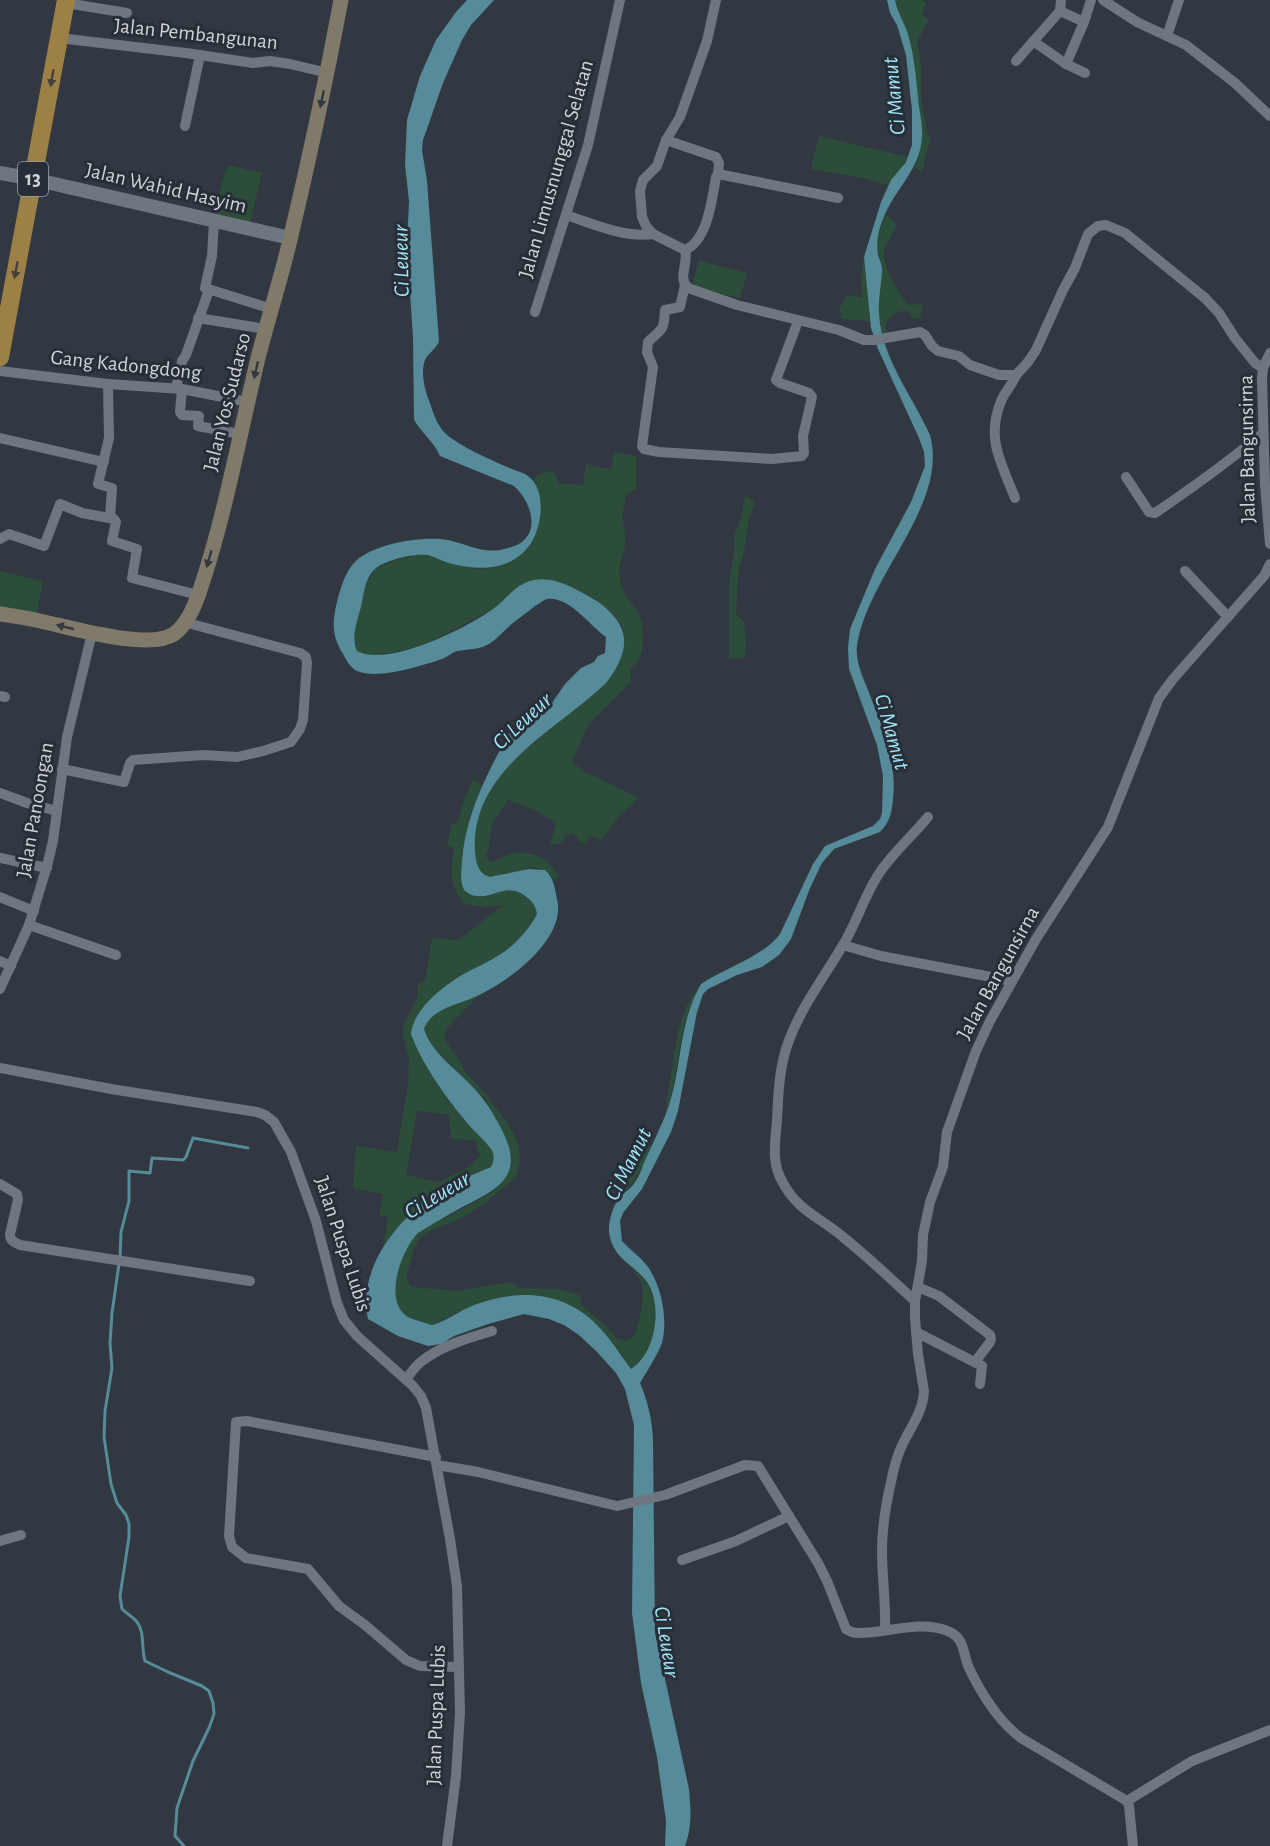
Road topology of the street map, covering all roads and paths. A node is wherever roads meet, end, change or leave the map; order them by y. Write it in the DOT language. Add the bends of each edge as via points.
graph roads {
  1 [pos="341,0"];
  2 [pos="620,0"];
  3 [pos="716,0"];
  4 [pos="1091,0"];
  5 [pos="1103,0"];
  6 [pos="1179,0"];
  7 [pos="66,1"];
  8 [pos="1061,5"];
  9 [pos="127,13"];
  10 [pos="1084,22"];
  11 [pos="1167,36"];
  12 [pos="59,38"];
  13 [pos="1033,41"];
  14 [pos="200,55"];
  15 [pos="1016,61"];
  16 [pos="1066,63"];
  17 [pos="328,73"];
  18 [pos="1085,73"];
  19 [pos="1270,116"];
  20 [pos="185,126"];
  21 [pos="666,140"];
  22 [pos="0,173"];
  23 [pos="718,174"];
  24 [pos="33,179"];
  25 [pos="838,198"];
  26 [pos="566,215"];
  27 [pos="214,220"];
  28 [pos="653,234"];
  29 [pos="290,238"];
  30 [pos="685,250"];
  31 [pos="685,285"];
  32 [pos="209,290"];
  33 [pos="272,309"];
  34 [pos="535,312"];
  35 [pos="198,318"];
  36 [pos="798,321"];
  37 [pos="266,329"];
  38 [pos="1270,353"];
  39 [pos="0,357"];
  40 [pos="1263,368"];
  41 [pos="0,371"];
  42 [pos="1016,375"];
  43 [pos="108,384"];
  44 [pos="179,389"];
  45 [pos="248,402"];
  46 [pos="1263,433"];
  47 [pos="240,434"];
  48 [pos="0,438"];
  49 [pos="104,462"];
  50 [pos="1126,477"];
  51 [pos="1016,498"];
  52 [pos="110,518"];
  53 [pos="0,539"];
  54 [pos="1270,544"];
  55 [pos="1270,566"];
  56 [pos="1185,571"];
  57 [pos="198,596"];
  58 [pos="0,614"];
  59 [pos="1228,617"];
  60 [pos="184,622"];
  61 [pos="92,633"];
  62 [pos="62,769"];
  63 [pos="0,793"];
  64 [pos="57,811"];
  65 [pos="928,817"];
  66 [pos="0,858"];
  67 [pos="46,868"];
  68 [pos="0,897"];
  69 [pos="34,911"];
  70 [pos="29,925"];
  71 [pos="843,945"];
  72 [pos="116,955"];
  73 [pos="0,961"];
  74 [pos="11,966"];
  75 [pos="1012,981"];
  76 [pos="0,989"];
  77 [pos="0,1068"];
  78 [pos="0,1184"];
  79 [pos="250,1281"];
  80 [pos="918,1287"];
  81 [pos="915,1301"];
  82 [pos="492,1331"];
  83 [pos="916,1332"];
  84 [pos="975,1362"];
  85 [pos="406,1379"];
  86 [pos="980,1384"];
  87 [pos="436,1461"];
  88 [pos="789,1516"];
  89 [pos="21,1536"];
  90 [pos="0,1541"];
  91 [pos="682,1560"];
  92 [pos="885,1630"];
  93 [pos="458,1667"];
  94 [pos="1270,1730"];
  95 [pos="1127,1801"];
  96 [pos="447,1846"];
  97 [pos="1133,1846"];
  1 -- 17 [label="main road, Jalan Yos Sudarso"];
  2 -- 26 [label="street, Jalan Limusnunggal Selatan" via="588,145"];
  3 -- 21 [label="street" via="699,68 680,117"];
  4 -- 10 [label="street"];
  5 -- 11 [label="street"];
  6 -- 11 [label="street"];
  7 -- 9 [label="street"];
  7 -- 12 [label="highway, 13"];
  8 -- 10 [label="street"];
  8 -- 13 [label="street"];
  10 -- 16 [label="street"];
  11 -- 19 [label="street" via="1207,60"];
  12 -- 14 [label="street, Jalan Pembangunan"];
  12 -- 24 [label="highway, 13, one-way"];
  13 -- 15 [label="street"];
  13 -- 16 [label="street"];
  14 -- 17 [label="street, Jalan Pembangunan" via="253,63 270,61"];
  14 -- 20 [label="street"];
  16 -- 18 [label="street"];
  17 -- 29 [label="main road, Jalan Yos Sudarso, one-way"];
  21 -- 23 [label="street" via="716,158"];
  21 -- 28 [label="street" via="659,162 643,180 640,191 642,217"];
  22 -- 24 [label="street, Jalan Wahid Hasyim"];
  23 -- 25 [label="street"];
  23 -- 30 [label="street" via="704,227 694,244"];
  24 -- 27 [label="street, Jalan Wahid Hasyim"];
  24 -- 39 [label="highway, 13, one-way"];
  26 -- 28 [label="street" via="626,234"];
  26 -- 34 [label="street, Jalan Limusnunggal Selatan"];
  27 -- 29 [label="street, Jalan Wahid Hasyim"];
  27 -- 32 [label="street" via="205,288"];
  28 -- 30 [label="street"];
  29 -- 33 [label="main road, Jalan Yos Sudarso"];
  30 -- 31 [label="street"];
  31 -- 36 [label="street" via="707,296"];
  31 -- 36 [label="street" via="680,307 665,310 660,332 648,342 653,367 644,449 753,459 802,456 812,397 776,380"];
  32 -- 33 [label="street"];
  32 -- 35 [label="street"];
  33 -- 37 [label="main road, Jalan Yos Sudarso"];
  35 -- 37 [label="street"];
  35 -- 44 [label="street" via="182,361"];
  36 -- 42 [label="street" via="859,339 920,332 938,351 959,356 970,365 999,375"];
  37 -- 45 [label="main road, Jalan Yos Sudarso, one-way"];
  38 -- 40 [label="street, Jalan Bangunsirna"];
  40 -- 42 [label="street" via="1205,298 1125,233 1106,225 1088,234 1036,350"];
  40 -- 46 [label="street, Jalan Bangunsirna"];
  41 -- 43 [label="street, Gang Kadongdong"];
  42 -- 51 [label="street" via="1001,401 994,432 996,448"];
  43 -- 44 [label="street, Gang Kadongdong"];
  43 -- 49 [label="street" via="109,431"];
  44 -- 45 [label="street, Gang Kadongdong"];
  44 -- 47 [label="street" via="182,415 199,416 198,426"];
  45 -- 47 [label="main road, Jalan Yos Sudarso"];
  46 -- 50 [label="street" via="1155,513 1149,512"];
  46 -- 54 [label="street, Jalan Bangunsirna"];
  47 -- 57 [label="main road, Jalan Yos Sudarso, one-way"];
  48 -- 49 [label="street"];
  49 -- 52 [label="street" via="98,484 112,488"];
  52 -- 53 [label="street" via="60,504 44,546 9,534"];
  52 -- 57 [label="street" via="116,522 112,542 136,549 132,578"];
  55 -- 59 [label="street, Jalan Bangunsirna"];
  56 -- 59 [label="street"];
  57 -- 60 [label="main road, Jalan Yos Sudarso"];
  61 -- 58 [label="main road, Jalan Yos Sudarso, one-way"];
  59 -- 75 [label="street, Jalan Bangunsirna" via="1159,698 1108,827"];
  60 -- 61 [label="main road, Jalan Yos Sudarso" via="173,635 158,640"];
  60 -- 62 [label="street" via="306,657 303,720 296,737 291,742 237,757 133,760 124,782"];
  61 -- 62 [label="street, Jalan Panoongan"];
  62 -- 64 [label="street, Jalan Panoongan"];
  63 -- 64 [label="street"];
  64 -- 67 [label="street, Jalan Panoongan"];
  65 -- 71 [label="street" via="880,873"];
  66 -- 67 [label="street"];
  67 -- 69 [label="street, Jalan Panoongan"];
  68 -- 69 [label="street"];
  69 -- 70 [label="street, Jalan Panoongan"];
  70 -- 72 [label="street"];
  70 -- 74 [label="street, Jalan Panoongan"];
  71 -- 75 [label="street" via="880,956"];
  71 -- 81 [label="street" via="803,1011 786,1049 775,1165 796,1203 841,1235"];
  73 -- 74 [label="street"];
  74 -- 76 [label="street, Jalan Panoongan"];
  75 -- 80 [label="street, Jalan Bangunsirna" via="980,1043 947,1132 943,1167 923,1235"];
  77 -- 85 [label="street, Jalan Puspa Lubis" via="257,1113 274,1122 302,1179 344,1320"];
  78 -- 79 [label="street" via="17,1194 10,1239 20,1245"];
  80 -- 81 [label="street, Jalan Bangunsirna"];
  80 -- 84 [label="street" via="939,1296 990,1335 990,1342"];
  81 -- 83 [label="street, Jalan Bangunsirna"];
  82 -- 85 [label="street" via="426,1359"];
  83 -- 84 [label="street"];
  83 -- 92 [label="street, Jalan Bangunsirna" via="924,1399 900,1451 885,1512"];
  84 -- 86 [label="street" via="983,1367"];
  85 -- 87 [label="street, Jalan Puspa Lubis" via="424,1402"];
  87 -- 88 [label="street" via="624,1506 755,1464"];
  87 -- 93 [label="street, Jalan Puspa Lubis" via="457,1586"];
  87 -- 93 [label="street" via="247,1421 236,1422 229,1536 232,1548 246,1558 308,1569 339,1605 412,1663"];
  88 -- 91 [label="street"];
  88 -- 92 [label="street" via="827,1581 846,1629 857,1633"];
  89 -- 90 [label="street"];
  92 -- 95 [label="street" via="929,1627 956,1635 969,1668 1006,1726"];
  93 -- 96 [label="street, Jalan Puspa Lubis" via="460,1713"];
  94 -- 95 [label="street" via="1192,1761"];
  95 -- 97 [label="street"];
}
